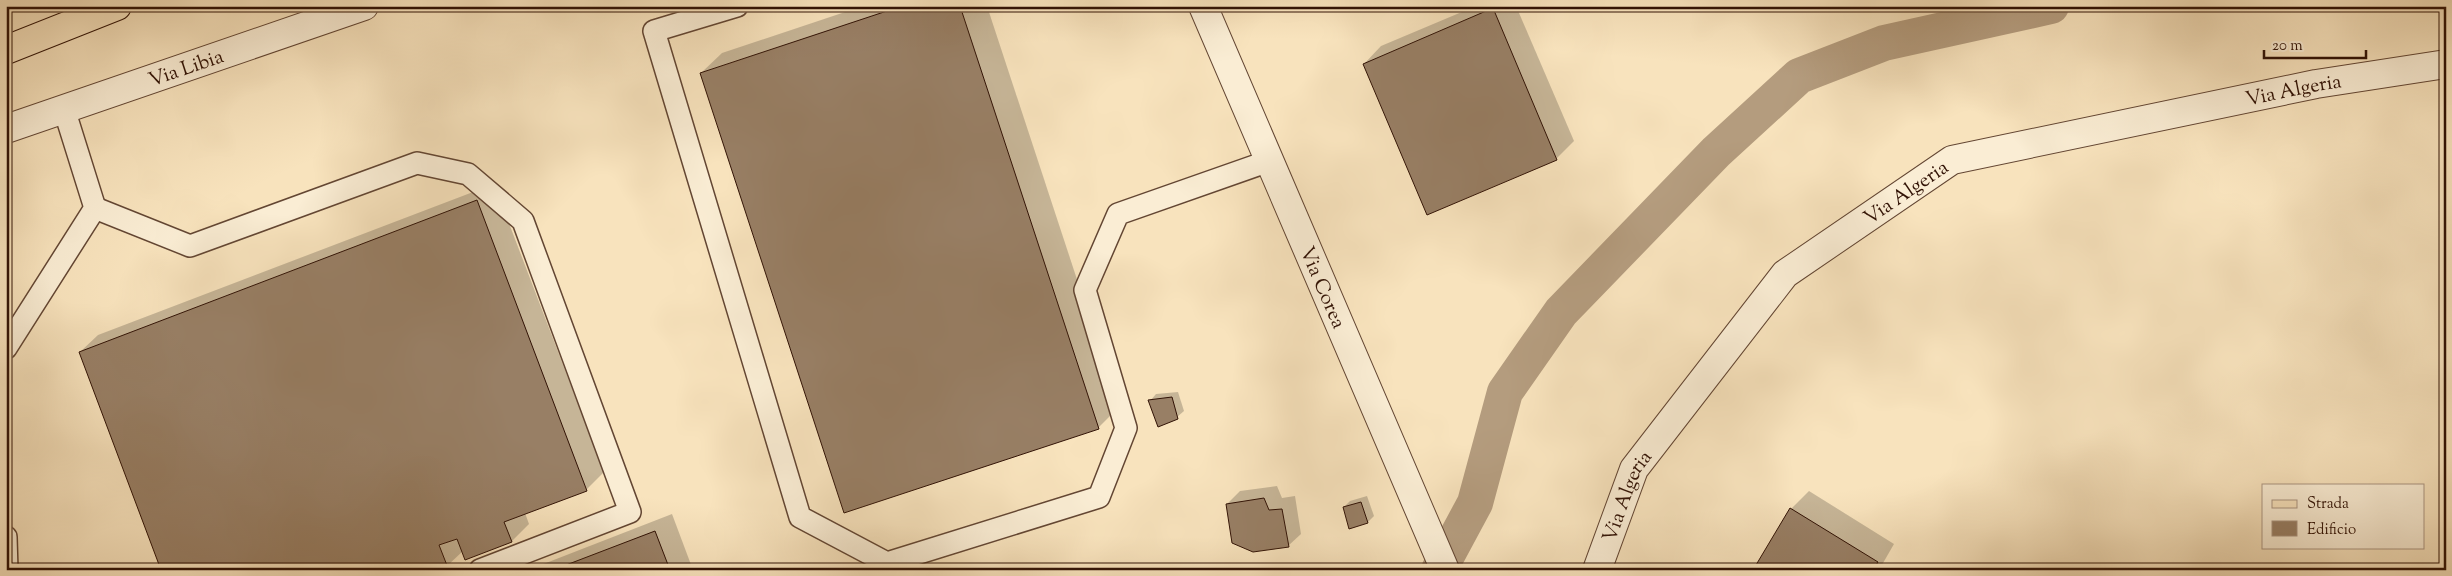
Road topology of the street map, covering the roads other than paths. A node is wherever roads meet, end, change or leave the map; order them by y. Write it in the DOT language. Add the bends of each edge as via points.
graph roads {
  1 [pos="117,6"];
  2 [pos="364,6"];
  3 [pos="737,6"];
  4 [pos="1202,6"];
  5 [pos="6,50"];
  6 [pos="2446,64"];
  7 [pos="64,109"];
  8 [pos="6,129"];
  9 [pos="1269,161"];
  10 [pos="95,208"];
  11 [pos="6,348"];
  12 [pos="6,536"];
  13 [pos="7,570"];
  14 [pos="480,570"];
  15 [pos="1445,570"];
  16 [pos="1597,570"];
  1 -- 5 [label="main road"];
  2 -- 7 [label="street, Via Libia"];
  3 -- 9 [label="lane" via="654,31 800,517 887,563 1099,497 1126,428 1085,290 1118,214"];
  4 -- 9 [label="street, Via Corea"];
  6 -- 16 [label="street, Via Algeria" via="2316,84 1952,160 1785,274 1634,469"];
  7 -- 8 [label="street, Via Libia"];
  7 -- 10 [label="lane"];
  9 -- 15 [label="street, Via Corea"];
  10 -- 11 [label="lane"];
  10 -- 14 [label="lane" via="190,246 417,163 468,174 523,221 630,512"];
  12 -- 13 [label="lane"];
}
